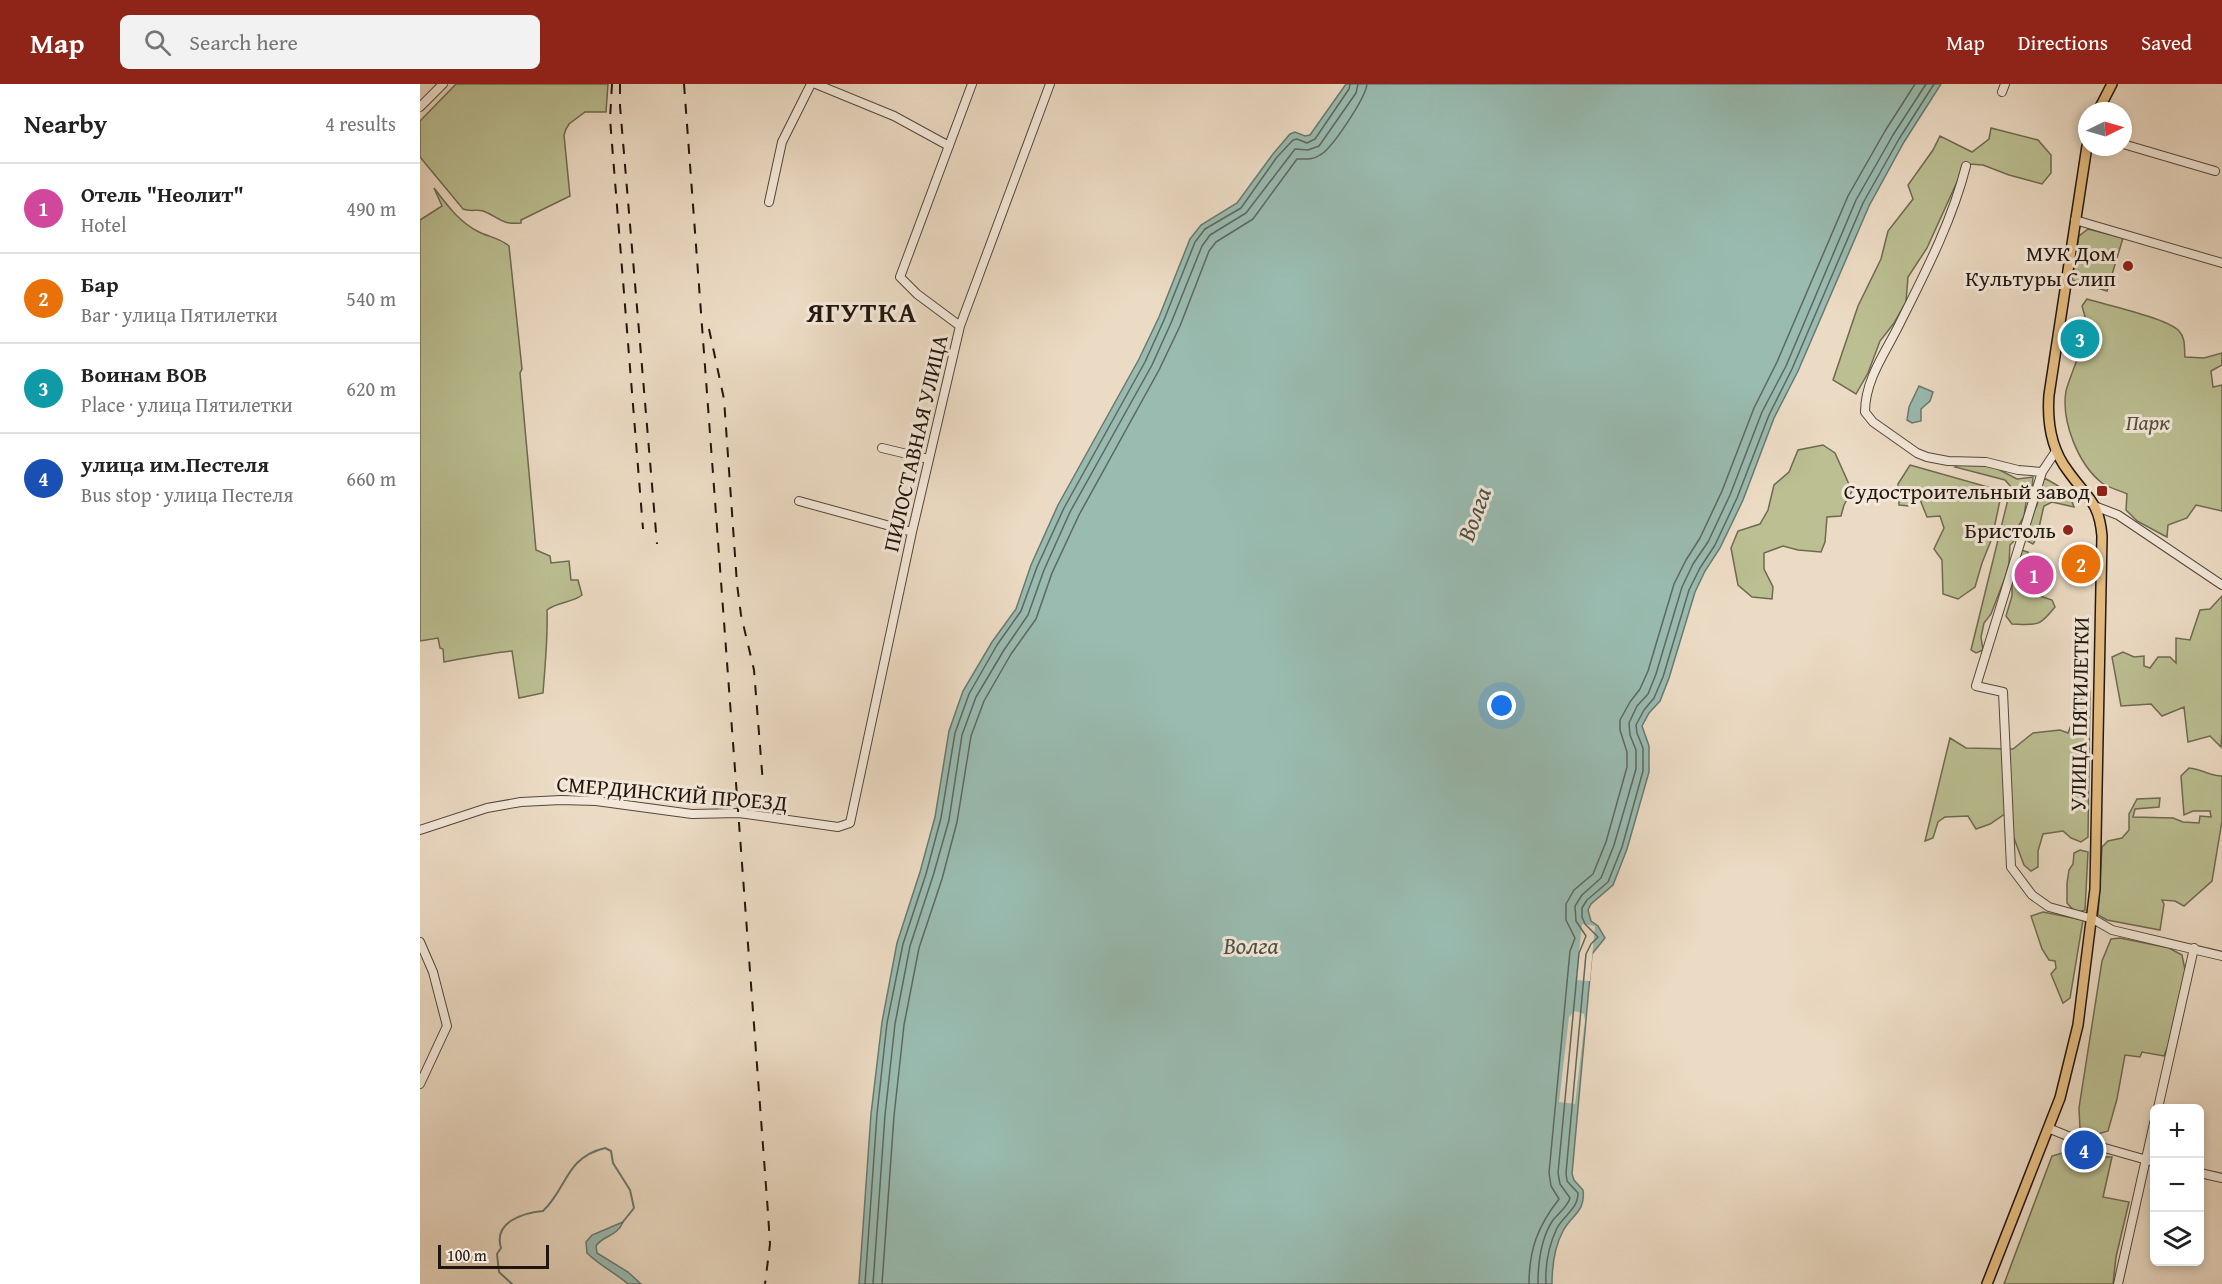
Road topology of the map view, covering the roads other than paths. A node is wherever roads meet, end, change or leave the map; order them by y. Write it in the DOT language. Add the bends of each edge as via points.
graph roads {
  1 [pos="443,84"];
  2 [pos="811,84"];
  3 [pos="816,84"];
  4 [pos="972,84"];
  5 [pos="1050,84"];
  6 [pos="2112,84"];
  7 [pos="2102,102"];
  8 [pos="421,103"];
  9 [pos="949,146"];
  10 [pos="2132,147"];
  11 [pos="2085,156"];
  12 [pos="1966,166"];
  13 [pos="2215,171"];
  14 [pos="769,202"];
  15 [pos="2075,220"];
  16 [pos="2222,263"];
  17 [pos="960,326"];
  18 [pos="882,448"];
  19 [pos="2056,450"];
  20 [pos="928,459"];
  21 [pos="2042,472"];
  22 [pos="799,501"];
  23 [pos="2097,507"];
  24 [pos="912,532"];
  25 [pos="2222,585"];
  26 [pos="851,820"];
  27 [pos="420,830"];
  28 [pos="2092,919"];
  29 [pos="420,942"];
  30 [pos="2194,948"];
  31 [pos="2222,956"];
  32 [pos="420,1084"];
  33 [pos="2159,1104"];
  34 [pos="2048,1128"];
  35 [pos="2150,1142"];
  36 [pos="2146,1160"];
  37 [pos="2150,1161"];
  38 [pos="2204,1174"];
  39 [pos="2222,1178"];
  40 [pos="1987,1284"];
  41 [pos="2118,1284"];
  1 -- 8 [label="street"];
  2 -- 14 [label="street" via="782,142"];
  3 -- 9 [label="street" via="894,116"];
  4 -- 9 [label="street"];
  5 -- 17 [label="street, ПИЛОСТАВНАЯ УЛИЦА"];
  6 -- 7 [label="main road"];
  9 -- 17 [label="street" via="900,278"];
  10 -- 13 [label="street"];
  11 -- 15 [label="main road"];
  12 -- 21 [label="street" via="1924,273 1868,385 1865,412 1917,453 1936,460 1986,462"];
  15 -- 16 [label="street"];
  15 -- 19 [label="main road" via="2049,395 2048,417"];
  17 -- 20 [label="street, ПИЛОСТАВНАЯ УЛИЦА"];
  18 -- 20 [label="street"];
  19 -- 21 [label="street"];
  19 -- 23 [label="main road" via="2067,471"];
  20 -- 24 [label="street, ПИЛОСТАВНАЯ УЛИЦА"];
  21 -- 28 [label="street" via="1976,686 2003,692 2011,867 2032,895 2049,907"];
  22 -- 24 [label="street"];
  23 -- 25 [label="street" via="2118,515"];
  23 -- 28 [label="main road, УЛИЦА ПЯТИЛЕТКИ" via="2102,536"];
  24 -- 26 [label="street, ПИЛОСТАВНАЯ УЛИЦА"];
  26 -- 27 [label="street, СМЕРДИНСКИЙ ПРОЕЗД" via="838,827 757,814 686,813 587,801 521,802 487,808"];
  28 -- 30 [label="street" via="2112,930"];
  28 -- 34 [label="main road, УЛИЦА ПЯТИЛЕТКИ" via="2074,1045"];
  29 -- 32 [label="street" via="433,972 447,1026"];
  30 -- 31 [label="street"];
  30 -- 33 [label="street"];
  34 -- 36 [label="street"];
  34 -- 40 [label="main road, УЛИЦА ПЯТИЛЕТКИ"];
  35 -- 36 [label="street"];
  36 -- 37 [label="street"];
  36 -- 41 [label="street"];
  38 -- 39 [label="street"];
}
